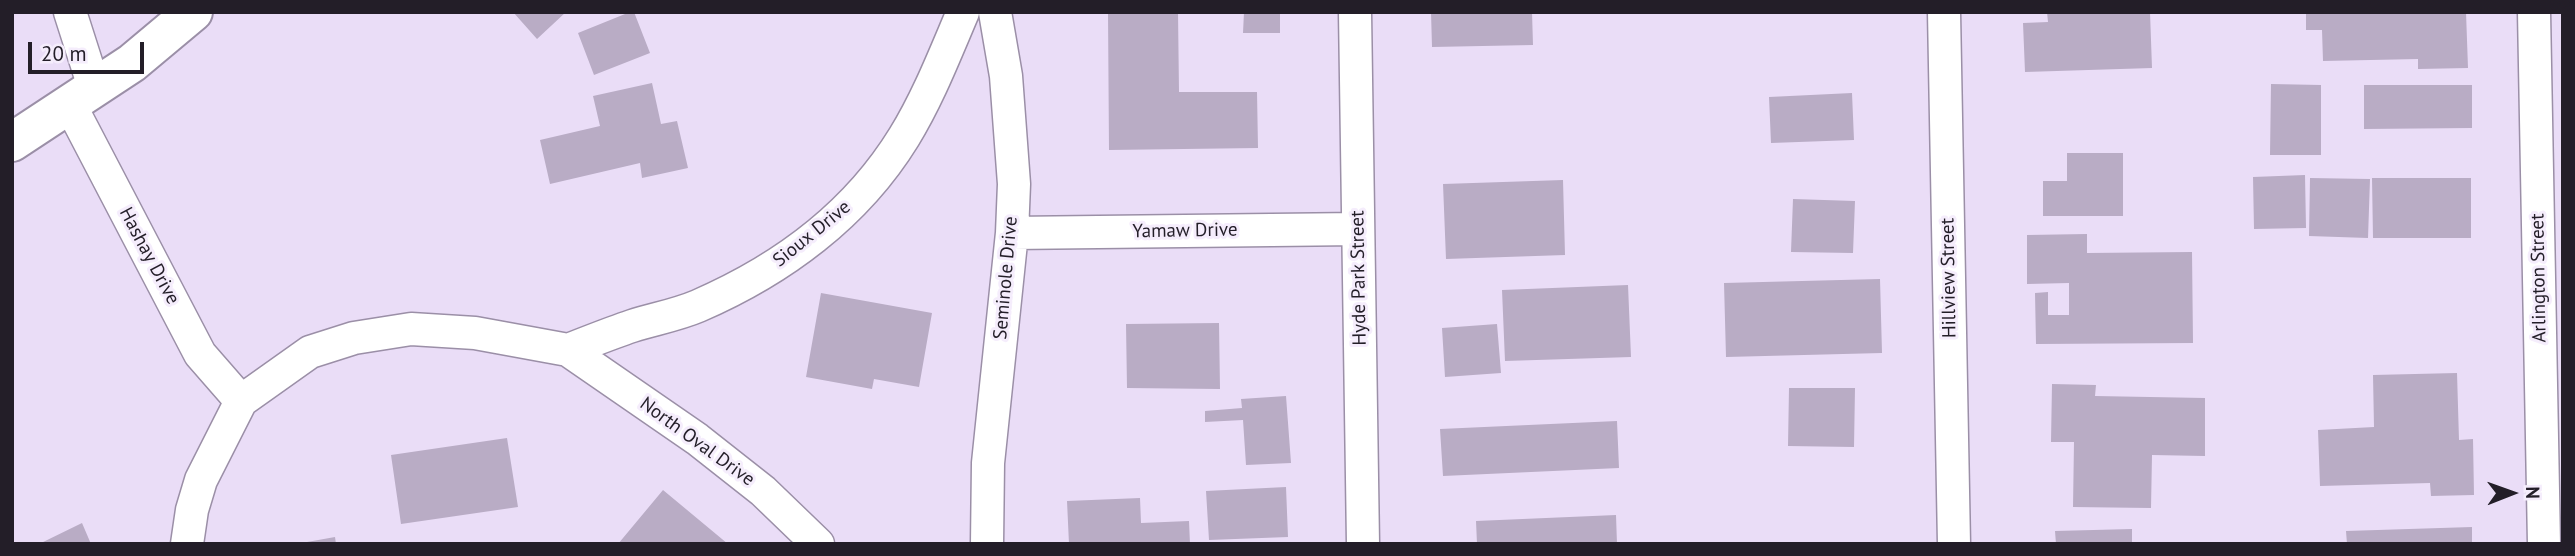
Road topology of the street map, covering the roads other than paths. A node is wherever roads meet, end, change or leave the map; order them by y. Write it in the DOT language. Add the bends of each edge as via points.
graph roads {
  1 [pos="71,12"];
  2 [pos="193,12"];
  3 [pos="963,12"];
  4 [pos="995,12"];
  5 [pos="1355,12"];
  6 [pos="1944,12"];
  7 [pos="2534,12"];
  8 [pos="81,95"];
  9 [pos="12,142"];
  10 [pos="1358,229"];
  11 [pos="1012,233"];
  12 [pos="568,351"];
  13 [pos="242,401"];
  14 [pos="187,544"];
  15 [pos="818,544"];
  16 [pos="987,544"];
  17 [pos="1363,544"];
  18 [pos="1954,544"];
  19 [pos="2544,544"];
  1 -- 8 [label="street, Hashay Drive"];
  2 -- 8 [label="street" via="132,63"];
  3 -- 12 [label="street, Sioux Drive" via="931,88 904,137 880,172 827,228 746,284 695,307"];
  4 -- 11 [label="street, Seminole Drive" via="1006,76 1014,184"];
  5 -- 10 [label="street, Hyde Park Street"];
  6 -- 18 [label="street, Hillview Street"];
  7 -- 19 [label="street, Arlington Street"];
  8 -- 9 [label="street"];
  8 -- 13 [label="street, Hashay Drive" via="200,354"];
  10 -- 11 [label="street, Yamaw Drive"];
  10 -- 17 [label="street, Hyde Park Street"];
  11 -- 16 [label="street, Seminole Drive" via="988,463"];
  12 -- 13 [label="street" via="475,332 380,332 310,352"];
  12 -- 15 [label="street, North Oval Drive" via="697,439 763,491"];
  13 -- 14 [label="street" via="201,480"];
}
